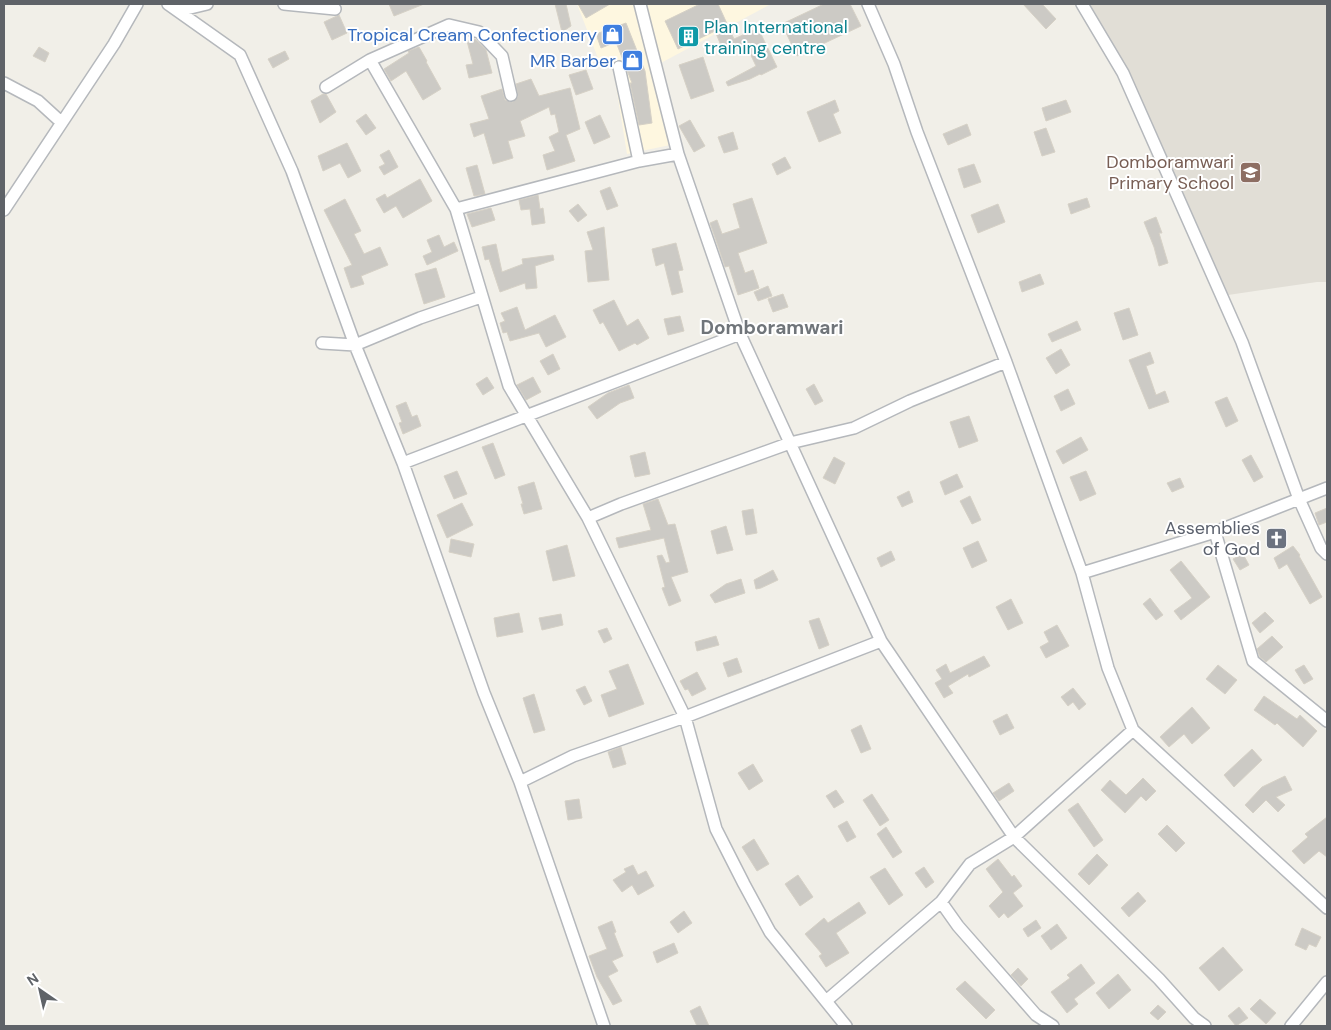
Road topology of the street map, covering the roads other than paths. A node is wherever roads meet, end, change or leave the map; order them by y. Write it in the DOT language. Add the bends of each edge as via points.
graph roads {
  1 [pos="137,4"];
  2 [pos="168,4"];
  3 [pos="207,4"];
  4 [pos="284,4"];
  5 [pos="640,4"];
  6 [pos="868,4"];
  7 [pos="1082,4"];
  8 [pos="335,9"];
  9 [pos="178,11"];
  10 [pos="370,60"];
  11 [pos="619,67"];
  12 [pos="4,83"];
  13 [pos="326,87"];
  14 [pos="511,95"];
  15 [pos="61,122"];
  16 [pos="678,154"];
  17 [pos="638,161"];
  18 [pos="6,204"];
  19 [pos="456,209"];
  20 [pos="481,297"];
  21 [pos="740,334"];
  22 [pos="322,343"];
  23 [pos="355,344"];
  24 [pos="1006,362"];
  25 [pos="526,415"];
  26 [pos="790,443"];
  27 [pos="403,464"];
  28 [pos="1327,488"];
  29 [pos="1299,499"];
  30 [pos="588,518"];
  31 [pos="1215,532"];
  32 [pos="1327,554"];
  33 [pos="1082,573"];
  34 [pos="881,641"];
  35 [pos="685,717"];
  36 [pos="1327,721"];
  37 [pos="1133,730"];
  38 [pos="520,782"];
  39 [pos="1014,837"];
  40 [pos="941,902"];
  41 [pos="1327,908"];
  42 [pos="1327,982"];
  43 [pos="826,1001"];
  44 [pos="1192,1022"];
  45 [pos="604,1026"];
  46 [pos="846,1026"];
  47 [pos="1053,1026"];
  48 [pos="1205,1026"];
  49 [pos="1291,1026"];
  1 -- 15 [label="street"];
  2 -- 9 [label="street"];
  3 -- 9 [label="street"];
  4 -- 8 [label="street"];
  5 -- 16 [label="street"];
  6 -- 24 [label="street" via="894,64"];
  7 -- 29 [label="street" via="1123,73 1242,342"];
  9 -- 23 [label="street" via="240,55 292,171"];
  10 -- 13 [label="street"];
  10 -- 14 [label="street" via="449,25 479,32 502,56"];
  10 -- 19 [label="street"];
  11 -- 17 [label="street"];
  12 -- 15 [label="street" via="38,101"];
  15 -- 18 [label="street"];
  16 -- 17 [label="street"];
  16 -- 21 [label="street"];
  17 -- 19 [label="street"];
  19 -- 20 [label="street"];
  20 -- 23 [label="street"];
  20 -- 25 [label="street" via="509,386"];
  21 -- 25 [label="street"];
  21 -- 26 [label="street"];
  22 -- 23 [label="street"];
  23 -- 27 [label="street"];
  24 -- 26 [label="street" via="854,428"];
  24 -- 33 [label="street"];
  25 -- 27 [label="street"];
  25 -- 30 [label="street"];
  26 -- 30 [label="street"];
  26 -- 34 [label="street"];
  27 -- 38 [label="street" via="484,694"];
  28 -- 29 [label="street"];
  29 -- 31 [label="street"];
  29 -- 32 [label="street" via="1321,548"];
  30 -- 35 [label="street"];
  31 -- 33 [label="street"];
  31 -- 36 [label="street" via="1253,661"];
  33 -- 37 [label="street" via="1108,668"];
  34 -- 35 [label="street"];
  34 -- 39 [label="street"];
  35 -- 38 [label="street" via="573,756"];
  35 -- 43 [label="street" via="716,828 770,932"];
  37 -- 39 [label="street"];
  37 -- 41 [label="street"];
  38 -- 45 [label="street"];
  39 -- 40 [label="street" via="970,864"];
  39 -- 44 [label="street" via="1159,979"];
  40 -- 43 [label="street"];
  40 -- 47 [label="street" via="958,926 1036,1014"];
  42 -- 49 [label="street"];
  43 -- 46 [label="street"];
  44 -- 48 [label="street"];
}
